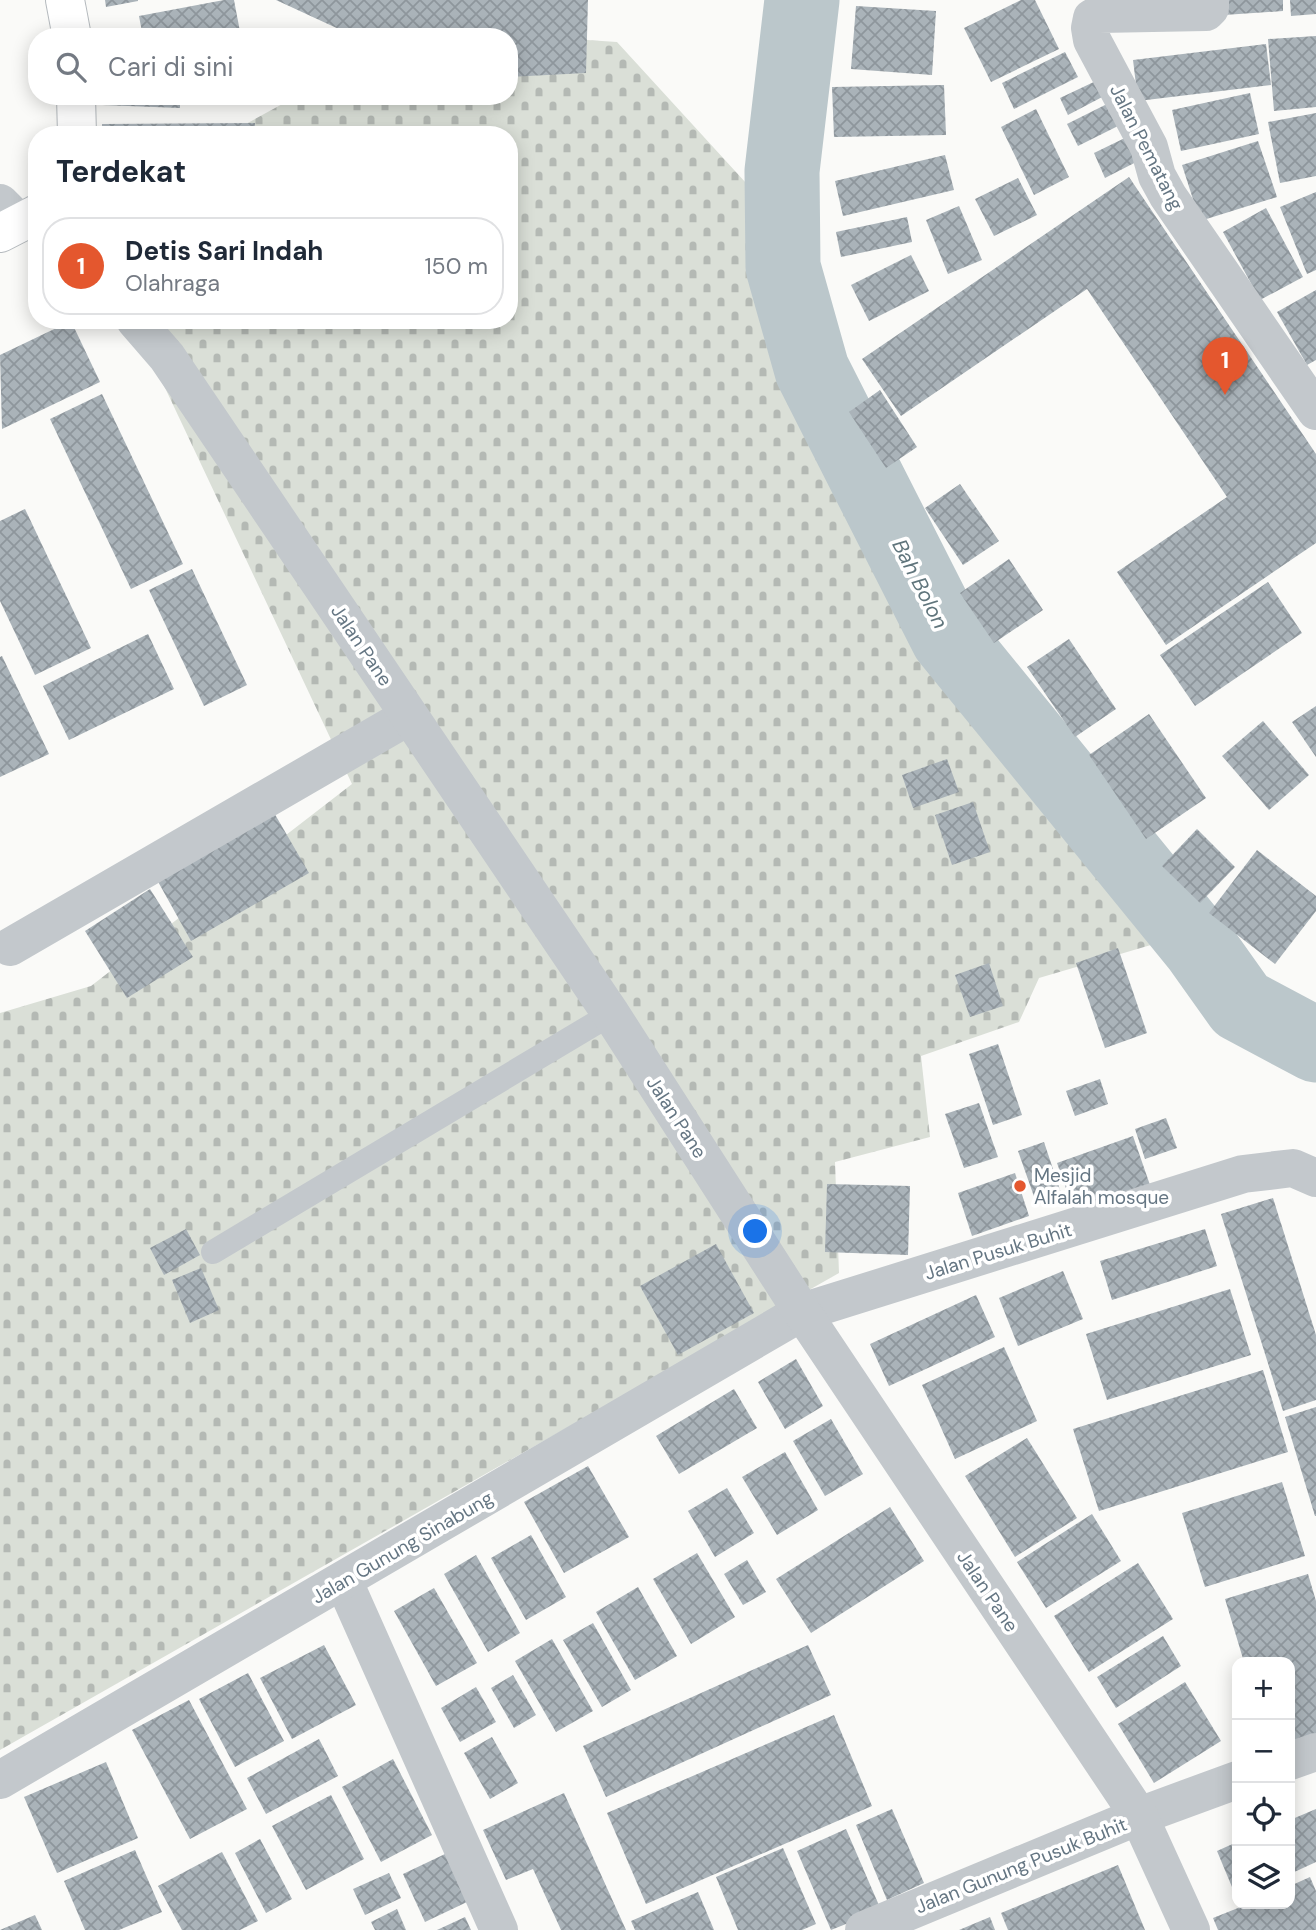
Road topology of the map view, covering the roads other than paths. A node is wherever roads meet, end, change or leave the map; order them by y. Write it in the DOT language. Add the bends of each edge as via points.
graph roads {
  1 [pos="65,0"];
  2 [pos="1210,0"];
  3 [pos="70,28"];
  4 [pos="76,105"];
  5 [pos="77,126"];
  6 [pos="143,329"];
  7 [pos="1316,411"];
  8 [pos="409,716"];
  9 [pos="10,947"];
  10 [pos="611,1014"];
  11 [pos="1316,1178"];
  12 [pos="212,1252"];
  13 [pos="802,1312"];
  14 [pos="344,1582"];
  15 [pos="1316,1752"];
  16 [pos="1295,1759"];
  17 [pos="0,1780"];
  18 [pos="1232,1782"];
  19 [pos="1139,1816"];
  20 [pos="499,1930"];
  21 [pos="863,1930"];
  22 [pos="1191,1930"];
  1 -- 3 [label="main road"];
  2 -- 7 [label="street, Jalan Pematang" via="1206,12 1099,14 1092,18 1092,40 1149,147 1168,196"];
  4 -- 5 [label="main road"];
  6 -- 8 [label="street, Jalan Pane" via="167,357"];
  8 -- 9 [label="street"];
  8 -- 10 [label="street, Jalan Pane"];
  10 -- 12 [label="lane"];
  10 -- 13 [label="street, Jalan Pane"];
  11 -- 13 [label="street, Jalan Pusuk Buhit" via="1293,1168 1243,1174"];
  13 -- 14 [label="street, Jalan Gunung Sinabung"];
  13 -- 19 [label="street, Jalan Pane"];
  14 -- 17 [label="street, Jalan Gunung Sinabung"];
  14 -- 20 [label="street"];
  15 -- 16 [label="street"];
  18 -- 19 [label="street, Jalan Gunung Pusuk Buhit"];
  19 -- 21 [label="street, Jalan Gunung Pusuk Buhit"];
  19 -- 22 [label="street, Jalan Pane"];
}
